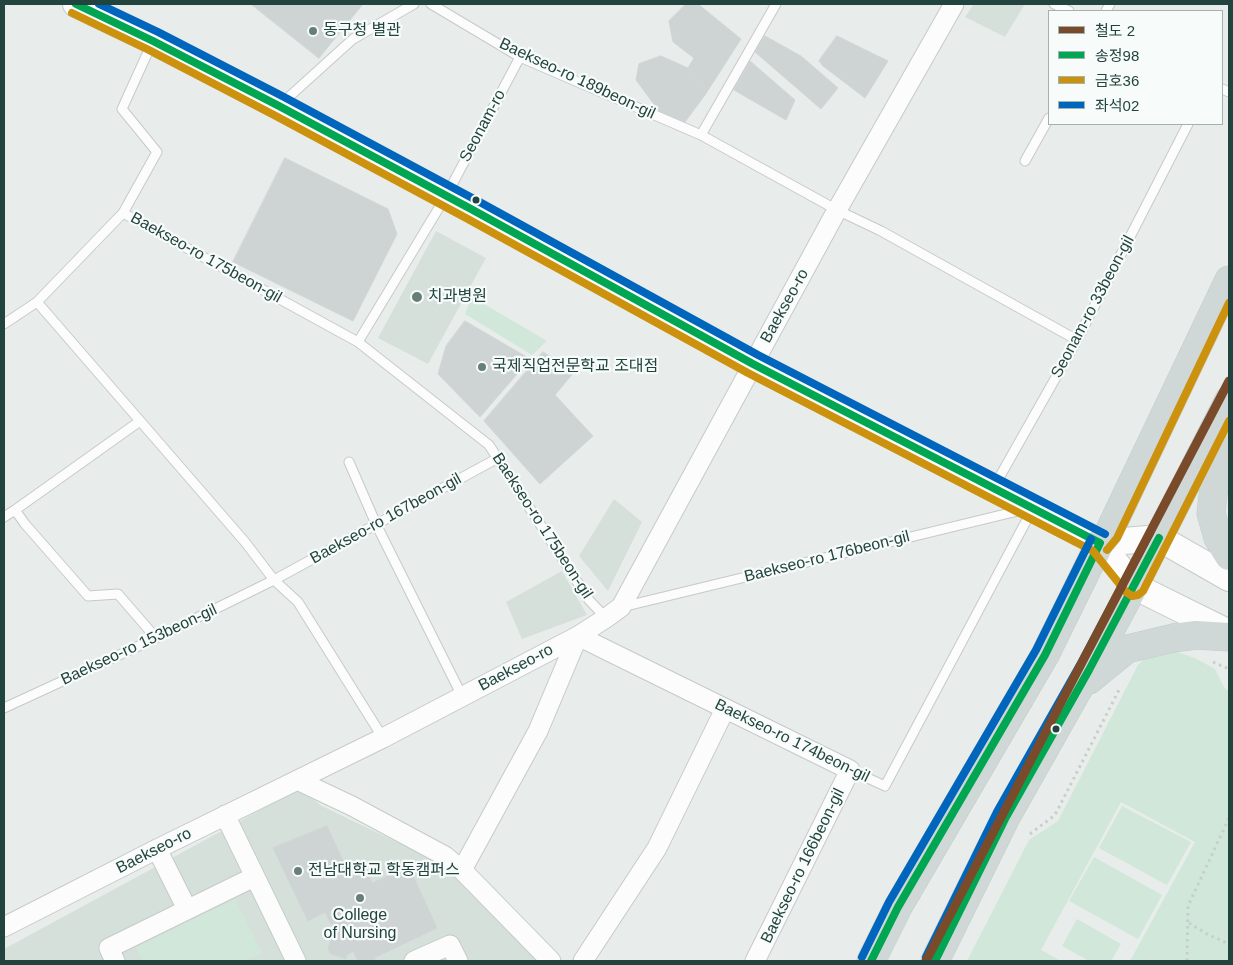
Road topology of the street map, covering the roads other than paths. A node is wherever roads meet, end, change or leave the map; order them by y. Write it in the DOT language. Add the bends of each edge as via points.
graph roads {
  1 [pos="76,4"];
  2 [pos="414,4"];
  3 [pos="430,4"];
  4 [pos="776,4"];
  5 [pos="954,4"];
  6 [pos="1054,4"];
  7 [pos="1067,10"];
  8 [pos="153,41"];
  9 [pos="520,57"];
  10 [pos="279,106"];
  11 [pos="1048,120"];
  12 [pos="1187,125"];
  13 [pos="701,135"];
  14 [pos="1025,160"];
  15 [pos="446,196"];
  16 [pos="837,210"];
  17 [pos="123,213"];
  18 [pos="1229,280"];
  19 [pos="36,302"];
  20 [pos="4,324"];
  21 [pos="1078,340"];
  22 [pos="358,342"];
  23 [pos="753,364"];
  24 [pos="1226,407"];
  25 [pos="140,421"];
  26 [pos="498,458"];
  27 [pos="349,462"];
  28 [pos="993,488"];
  29 [pos="1033,507"];
  30 [pos="15,510"];
  31 [pos="4,517"];
  32 [pos="376,524"];
  33 [pos="1159,538"];
  34 [pos="1100,543"];
  35 [pos="1229,556"];
  36 [pos="1229,578"];
  37 [pos="274,580"];
  38 [pos="1134,586"];
  39 [pos="614,612"];
  40 [pos="1229,633"];
  41 [pos="578,636"];
  42 [pos="1229,637"];
  43 [pos="156,638"];
  44 [pos="1080,687"];
  45 [pos="462,696"];
  46 [pos="4,708"];
  47 [pos="725,709"];
  48 [pos="383,738"];
  49 [pos="850,770"];
  50 [pos="297,780"];
  51 [pos="225,816"];
  52 [pos="157,849"];
  53 [pos="462,870"];
  54 [pos="254,877"];
  55 [pos="187,910"];
  56 [pos="4,927"];
  57 [pos="116,961"];
  58 [pos="296,961"];
  59 [pos="414,961"];
  60 [pos="458,961"];
  61 [pos="551,961"];
  62 [pos="583,961"];
  63 [pos="755,961"];
  64 [pos="871,961"];
  65 [pos="935,961"];
  1 -- 8 [label="street"];
  2 -- 10 [label="lane" via="353,39"];
  3 -- 9 [label="lane, Baekseo-ro 189beon-gil"];
  4 -- 13 [label="lane"];
  5 -- 16 [label="street, Baekseo-ro"];
  6 -- 7 [label="lane"];
  8 -- 10 [label="street"];
  8 -- 17 [label="lane, Baekseo-ro 175beon-gil" via="122,109 157,152"];
  9 -- 13 [label="lane, Baekseo-ro 189beon-gil"];
  9 -- 15 [label="lane, Seonam-ro"];
  10 -- 15 [label="street"];
  11 -- 14 [label="lane"];
  12 -- 21 [label="lane, Seonam-ro 33beon-gil"];
  13 -- 16 [label="lane, Baekseo-ro 189beon-gil"];
  15 -- 22 [label="lane"];
  15 -- 23 [label="street"];
  16 -- 21 [label="lane"];
  16 -- 23 [label="street, Baekseo-ro"];
  17 -- 19 [label="lane"];
  17 -- 22 [label="lane, Baekseo-ro 175beon-gil"];
  18 -- 34 [label="main road" via="1108,534"];
  19 -- 20 [label="lane"];
  19 -- 25 [label="lane"];
  21 -- 28 [label="lane, Seonam-ro 33beon-gil"];
  22 -- 26 [label="lane, Baekseo-ro 175beon-gil" via="489,444"];
  23 -- 28 [label="street"];
  23 -- 39 [label="street, Baekseo-ro"];
  24 -- 33 [label="main road"];
  24 -- 35 [label="main road" via="1211,513 1218,538"];
  25 -- 30 [label="lane"];
  25 -- 37 [label="lane"];
  26 -- 32 [label="lane, Baekseo-ro 167beon-gil"];
  26 -- 39 [label="lane, Baekseo-ro 175beon-gil" via="590,600"];
  27 -- 32 [label="lane"];
  28 -- 29 [label="street"];
  29 -- 34 [label="street"];
  29 -- 39 [label="lane, Baekseo-ro 176beon-gil"];
  29 -- 49 [label="lane, Baekseo-ro 174beon-gil" via="885,786"];
  30 -- 31 [label="lane"];
  30 -- 43 [label="lane" via="88,596 118,594"];
  32 -- 37 [label="lane, Baekseo-ro 167beon-gil"];
  32 -- 45 [label="lane"];
  33 -- 34 [label="street"];
  33 -- 36 [label="street"];
  33 -- 38 [label="main road"];
  34 -- 38 [label="street"];
  34 -- 64 [label="main road" via="1045,655 898,906"];
  37 -- 43 [label="lane, Baekseo-ro 153beon-gil"];
  37 -- 48 [label="lane" via="298,602"];
  38 -- 40 [label="street"];
  38 -- 44 [label="main road"];
  39 -- 41 [label="street, Baekseo-ro"];
  41 -- 45 [label="street, Baekseo-ro"];
  41 -- 47 [label="street, Baekseo-ro 174beon-gil"];
  41 -- 53 [label="street" via="538,731"];
  42 -- 44 [label="main road" via="1196,635 1127,649"];
  43 -- 46 [label="lane, Baekseo-ro 153beon-gil"];
  44 -- 65 [label="main road" via="1006,817"];
  45 -- 48 [label="street, Baekseo-ro"];
  47 -- 49 [label="street, Baekseo-ro 174beon-gil"];
  47 -- 62 [label="street" via="657,848"];
  48 -- 50 [label="street, Baekseo-ro"];
  49 -- 63 [label="street, Baekseo-ro 166beon-gil"];
  50 -- 51 [label="street, Baekseo-ro"];
  50 -- 53 [label="street" via="360,810 444,856"];
  51 -- 52 [label="street, Baekseo-ro"];
  51 -- 54 [label="street"];
  52 -- 55 [label="street"];
  52 -- 56 [label="street, Baekseo-ro"];
  53 -- 61 [label="street"];
  54 -- 55 [label="street"];
  54 -- 58 [label="street"];
  55 -- 57 [label="street" via="109,948"];
  59 -- 60 [label="street" via="450,945"];
}
